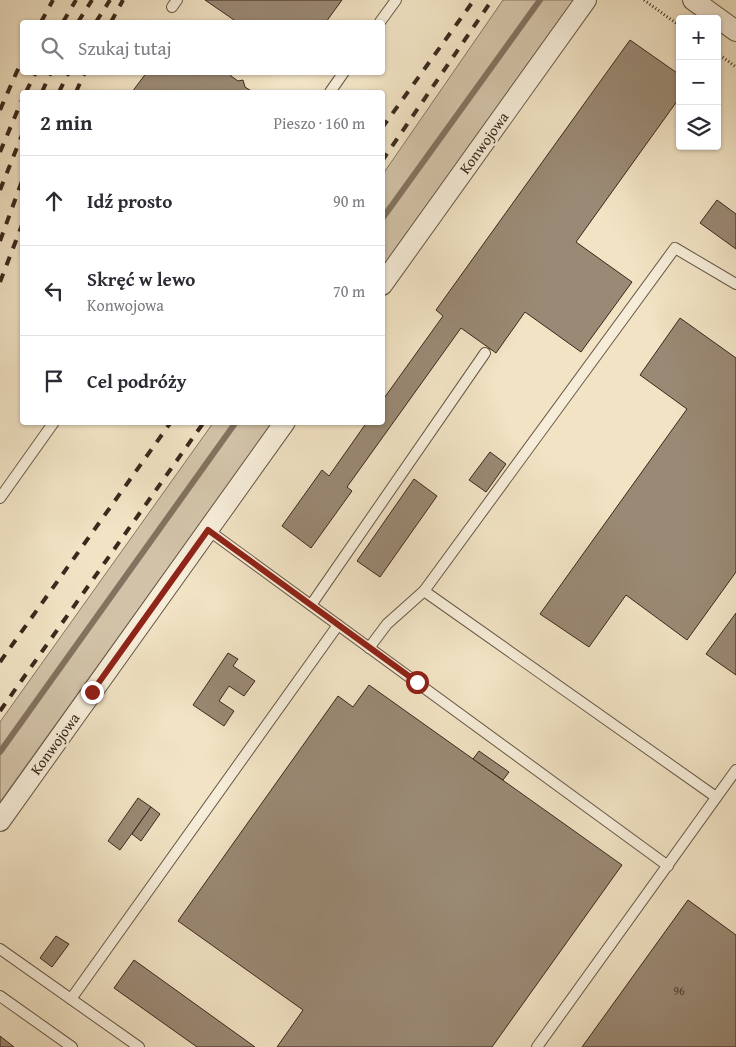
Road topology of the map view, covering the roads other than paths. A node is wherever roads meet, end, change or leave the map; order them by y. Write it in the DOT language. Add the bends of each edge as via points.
graph roads {
  1 [pos="396,0"];
  2 [pos="586,0"];
  3 [pos="693,0"];
  4 [pos="381,20"];
  5 [pos="736,31"];
  6 [pos="342,75"];
  7 [pos="331,90"];
  8 [pos="385,281"];
  9 [pos="736,284"];
  10 [pos="485,353"];
  11 [pos="52,425"];
  12 [pos="283,425"];
  13 [pos="0,498"];
  14 [pos="208,530"];
  15 [pos="424,591"];
  16 [pos="310,605"];
  17 [pos="338,625"];
  18 [pos="370,648"];
  19 [pos="736,770"];
  20 [pos="716,797"];
  21 [pos="0,821"];
  22 [pos="668,866"];
  23 [pos="0,949"];
  24 [pos="0,996"];
  25 [pos="71,999"];
  26 [pos="72,1047"];
  27 [pos="140,1047"];
  28 [pos="537,1047"];
  1 -- 4 [label="lane"];
  2 -- 8 [label="street, Konwojowa"];
  3 -- 5 [label="street"];
  6 -- 7 [label="lane"];
  9 -- 15 [label="lane" via="675,248"];
  10 -- 16 [label="lane"];
  11 -- 13 [label="lane"];
  12 -- 14 [label="street, Konwojowa"];
  14 -- 16 [label="lane"];
  14 -- 21 [label="street, Konwojowa"];
  15 -- 18 [label="lane" via="387,624"];
  15 -- 20 [label="lane"];
  16 -- 17 [label="lane"];
  17 -- 18 [label="lane"];
  17 -- 25 [label="lane"];
  18 -- 22 [label="lane"];
  19 -- 20 [label="lane"];
  20 -- 22 [label="lane"];
  22 -- 28 [label="lane"];
  23 -- 25 [label="lane"];
  24 -- 26 [label="lane"];
  25 -- 27 [label="lane"];
}
